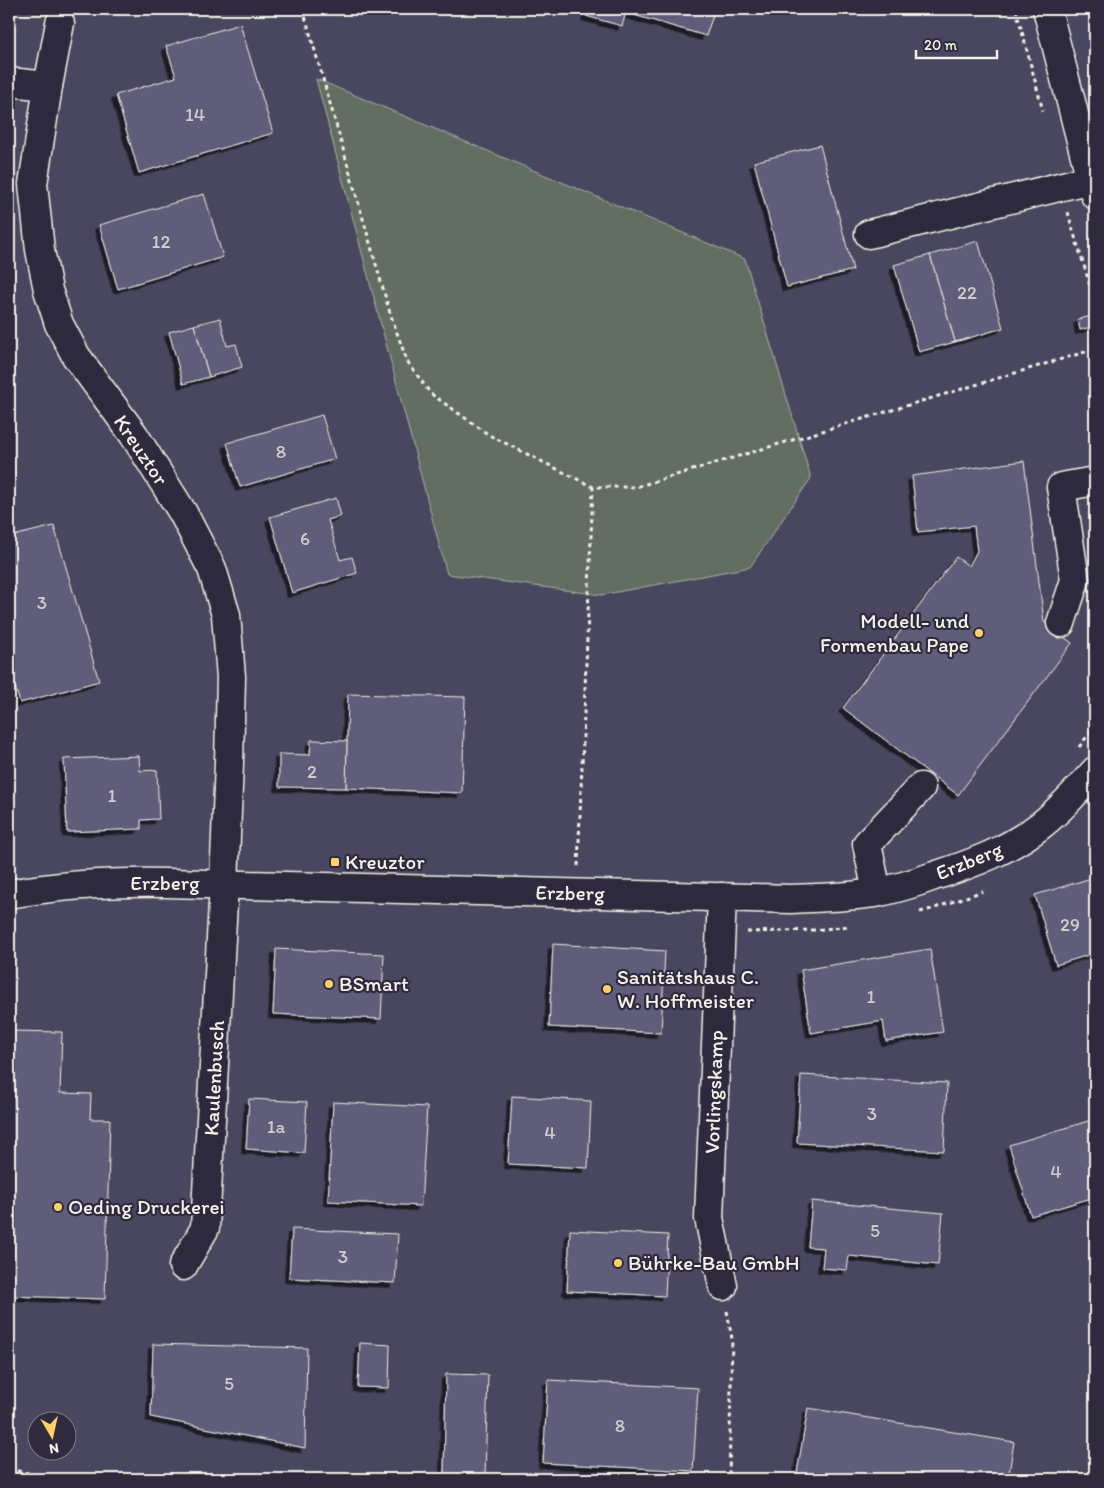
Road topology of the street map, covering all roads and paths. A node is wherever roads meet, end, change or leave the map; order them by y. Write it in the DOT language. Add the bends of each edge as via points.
graph roads {
  1 [pos="303,9"];
  2 [pos="1047,9"];
  3 [pos="60,23"];
  4 [pos="9,82"];
  5 [pos="48,86"];
  6 [pos="1093,188"];
  7 [pos="869,234"];
  8 [pos="1095,350"];
  9 [pos="1095,481"];
  10 [pos="593,487"];
  11 [pos="1061,623"];
  12 [pos="1095,726"];
  13 [pos="1075,753"];
  14 [pos="1095,771"];
  15 [pos="921,787"];
  16 [pos="224,884"];
  17 [pos="877,892"];
  18 [pos="9,894"];
  19 [pos="577,894"];
  20 [pos="722,897"];
  21 [pos="183,1266"];
  22 [pos="723,1286"];
  23 [pos="9,1469"];
  24 [pos="55,1479"];
  25 [pos="730,1479"];
  1 -- 10 [label="path" via="390,313 407,361 430,393 490,435"];
  2 -- 6 [label="street"];
  3 -- 5 [label="street, Kreuztor"];
  4 -- 5 [label="street"];
  5 -- 16 [label="street, Kreuztor" via="34,184 40,250 59,324 76,356 134,436 183,514 212,569 226,615 231,677"];
  6 -- 7 [label="street"];
  8 -- 10 [label="path" via="636,487"];
  9 -- 11 [label="street" via="1061,487 1074,580"];
  10 -- 19 [label="path"];
  12 -- 13 [label="path"];
  14 -- 17 [label="street, Erzberg" via="1040,826 1013,844 968,865"];
  15 -- 17 [label="street" via="867,844"];
  16 -- 18 [label="street, Erzberg" via="130,882"];
  16 -- 19 [label="street, Erzberg"];
  16 -- 21 [label="street, Kaulenbusch" via="206,1228"];
  17 -- 20 [label="street, Erzberg" via="791,899"];
  19 -- 20 [label="street, Erzberg"];
  20 -- 22 [label="street, Vorlingskamp" via="709,1218"];
  22 -- 25 [label="path" via="732,1338"];
  23 -- 24 [label="path"];
}
